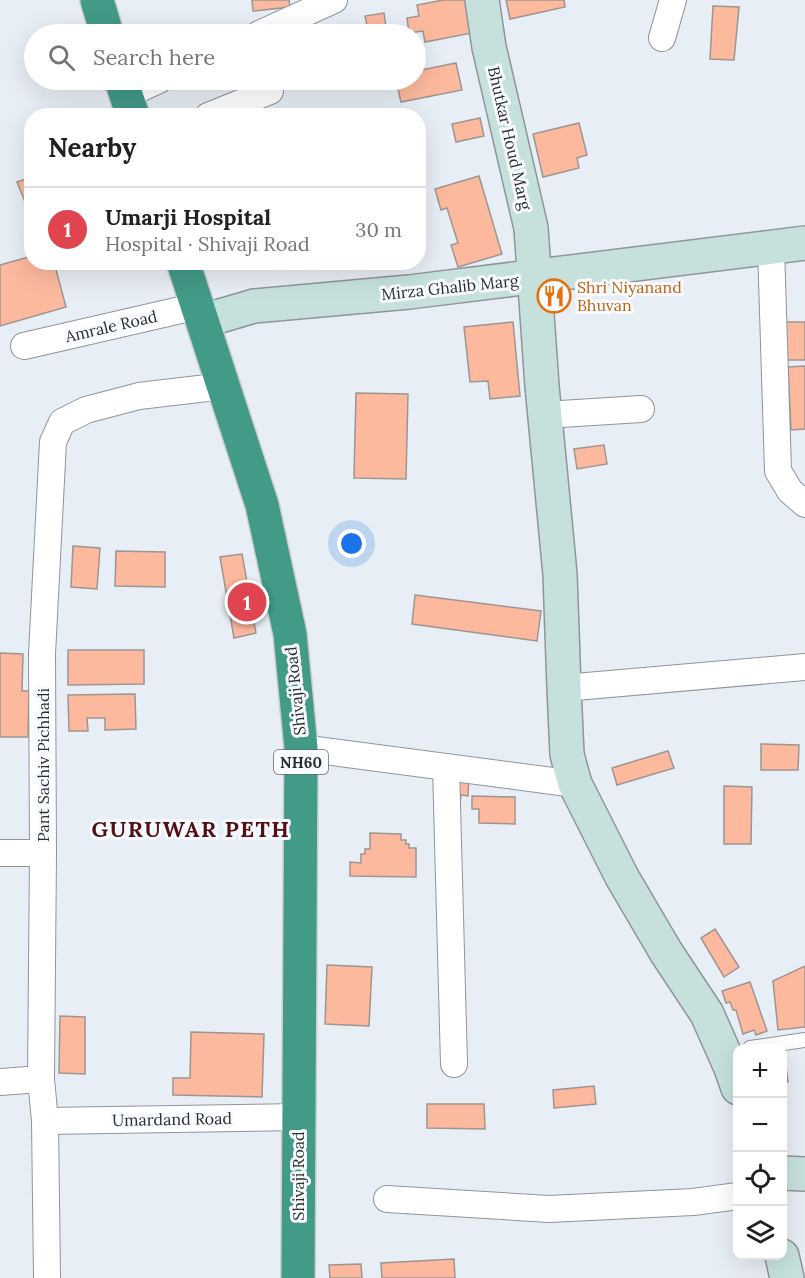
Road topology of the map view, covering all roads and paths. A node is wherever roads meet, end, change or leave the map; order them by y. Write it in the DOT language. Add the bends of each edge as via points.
graph roads {
  1 [pos="97,0"];
  2 [pos="334,0"];
  3 [pos="482,0"];
  4 [pos="673,0"];
  5 [pos="104,24"];
  6 [pos="281,24"];
  7 [pos="662,38"];
  8 [pos="140,90"];
  9 [pos="270,91"];
  10 [pos="126,97"];
  11 [pos="228,108"];
  12 [pos="805,243"];
  13 [pos="771,248"];
  14 [pos="186,270"];
  15 [pos="535,277"];
  16 [pos="201,314"];
  17 [pos="24,346"];
  18 [pos="224,386"];
  19 [pos="641,409"];
  20 [pos="545,415"];
  21 [pos="805,504"];
  22 [pos="805,667"];
  23 [pos="564,688"];
  24 [pos="301,748"];
  25 [pos="446,767"];
  26 [pos="575,784"];
  27 [pos="0,853"];
  28 [pos="44,853"];
  29 [pos="805,1040"];
  30 [pos="780,1044"];
  31 [pos="733,1046"];
  32 [pos="454,1064"];
  33 [pos="41,1079"];
  34 [pos="0,1082"];
  35 [pos="299,1117"];
  36 [pos="45,1121"];
  37 [pos="787,1173"];
  38 [pos="805,1174"];
  39 [pos="733,1197"];
  40 [pos="387,1199"];
  41 [pos="783,1260"];
  42 [pos="46,1278"];
  43 [pos="298,1278"];
  44 [pos="786,1278"];
  1 -- 5 [label="highway"];
  2 -- 6 [label="street"];
  3 -- 15 [label="street, Bhutkar Houd Marg" via="489,47 531,228"];
  4 -- 7 [label="street"];
  8 -- 10 [label="street"];
  9 -- 11 [label="street"];
  12 -- 13 [label="street, Mirza Ghalib Marg"];
  13 -- 15 [label="street, Mirza Ghalib Marg"];
  13 -- 21 [label="street" via="778,471 790,491"];
  14 -- 16 [label="highway, Shivaji Road / NH60"];
  15 -- 16 [label="street, Mirza Ghalib Marg"];
  15 -- 20 [label="street, Bhutkar Houd Marg"];
  16 -- 17 [label="street, Amrale Road"];
  16 -- 18 [label="highway, Shivaji Road / NH60"];
  18 -- 24 [label="highway, Shivaji Road / NH60" via="262,505 290,634"];
  18 -- 28 [label="street, Pant Sachiv Pichhadi" via="139,396 86,410 62,422 53,442 42,654"];
  19 -- 20 [label="street"];
  20 -- 23 [label="street, Bhutkar Houd Marg" via="560,574"];
  22 -- 23 [label="street"];
  23 -- 26 [label="street, Bhutkar Houd Marg" via="567,754"];
  24 -- 25 [label="street"];
  24 -- 35 [label="highway, Shivaji Road / NH60"];
  25 -- 26 [label="street"];
  25 -- 32 [label="street"];
  26 -- 31 [label="street, Bhutkar Houd Marg" via="666,952"];
  27 -- 28 [label="street"];
  28 -- 33 [label="street, Pant Sachiv Pichhadi"];
  29 -- 30 [label="lane"];
  33 -- 34 [label="street"];
  33 -- 36 [label="street, Pant Sachiv Pichhadi"];
  35 -- 36 [label="street, Umardand Road"];
  35 -- 43 [label="highway, Shivaji Road / NH60"];
  36 -- 42 [label="street, Pant Sachiv Pichhadi"];
  37 -- 38 [label="street"];
  39 -- 40 [label="street" via="549,1209"];
  41 -- 44 [label="street"];
}
